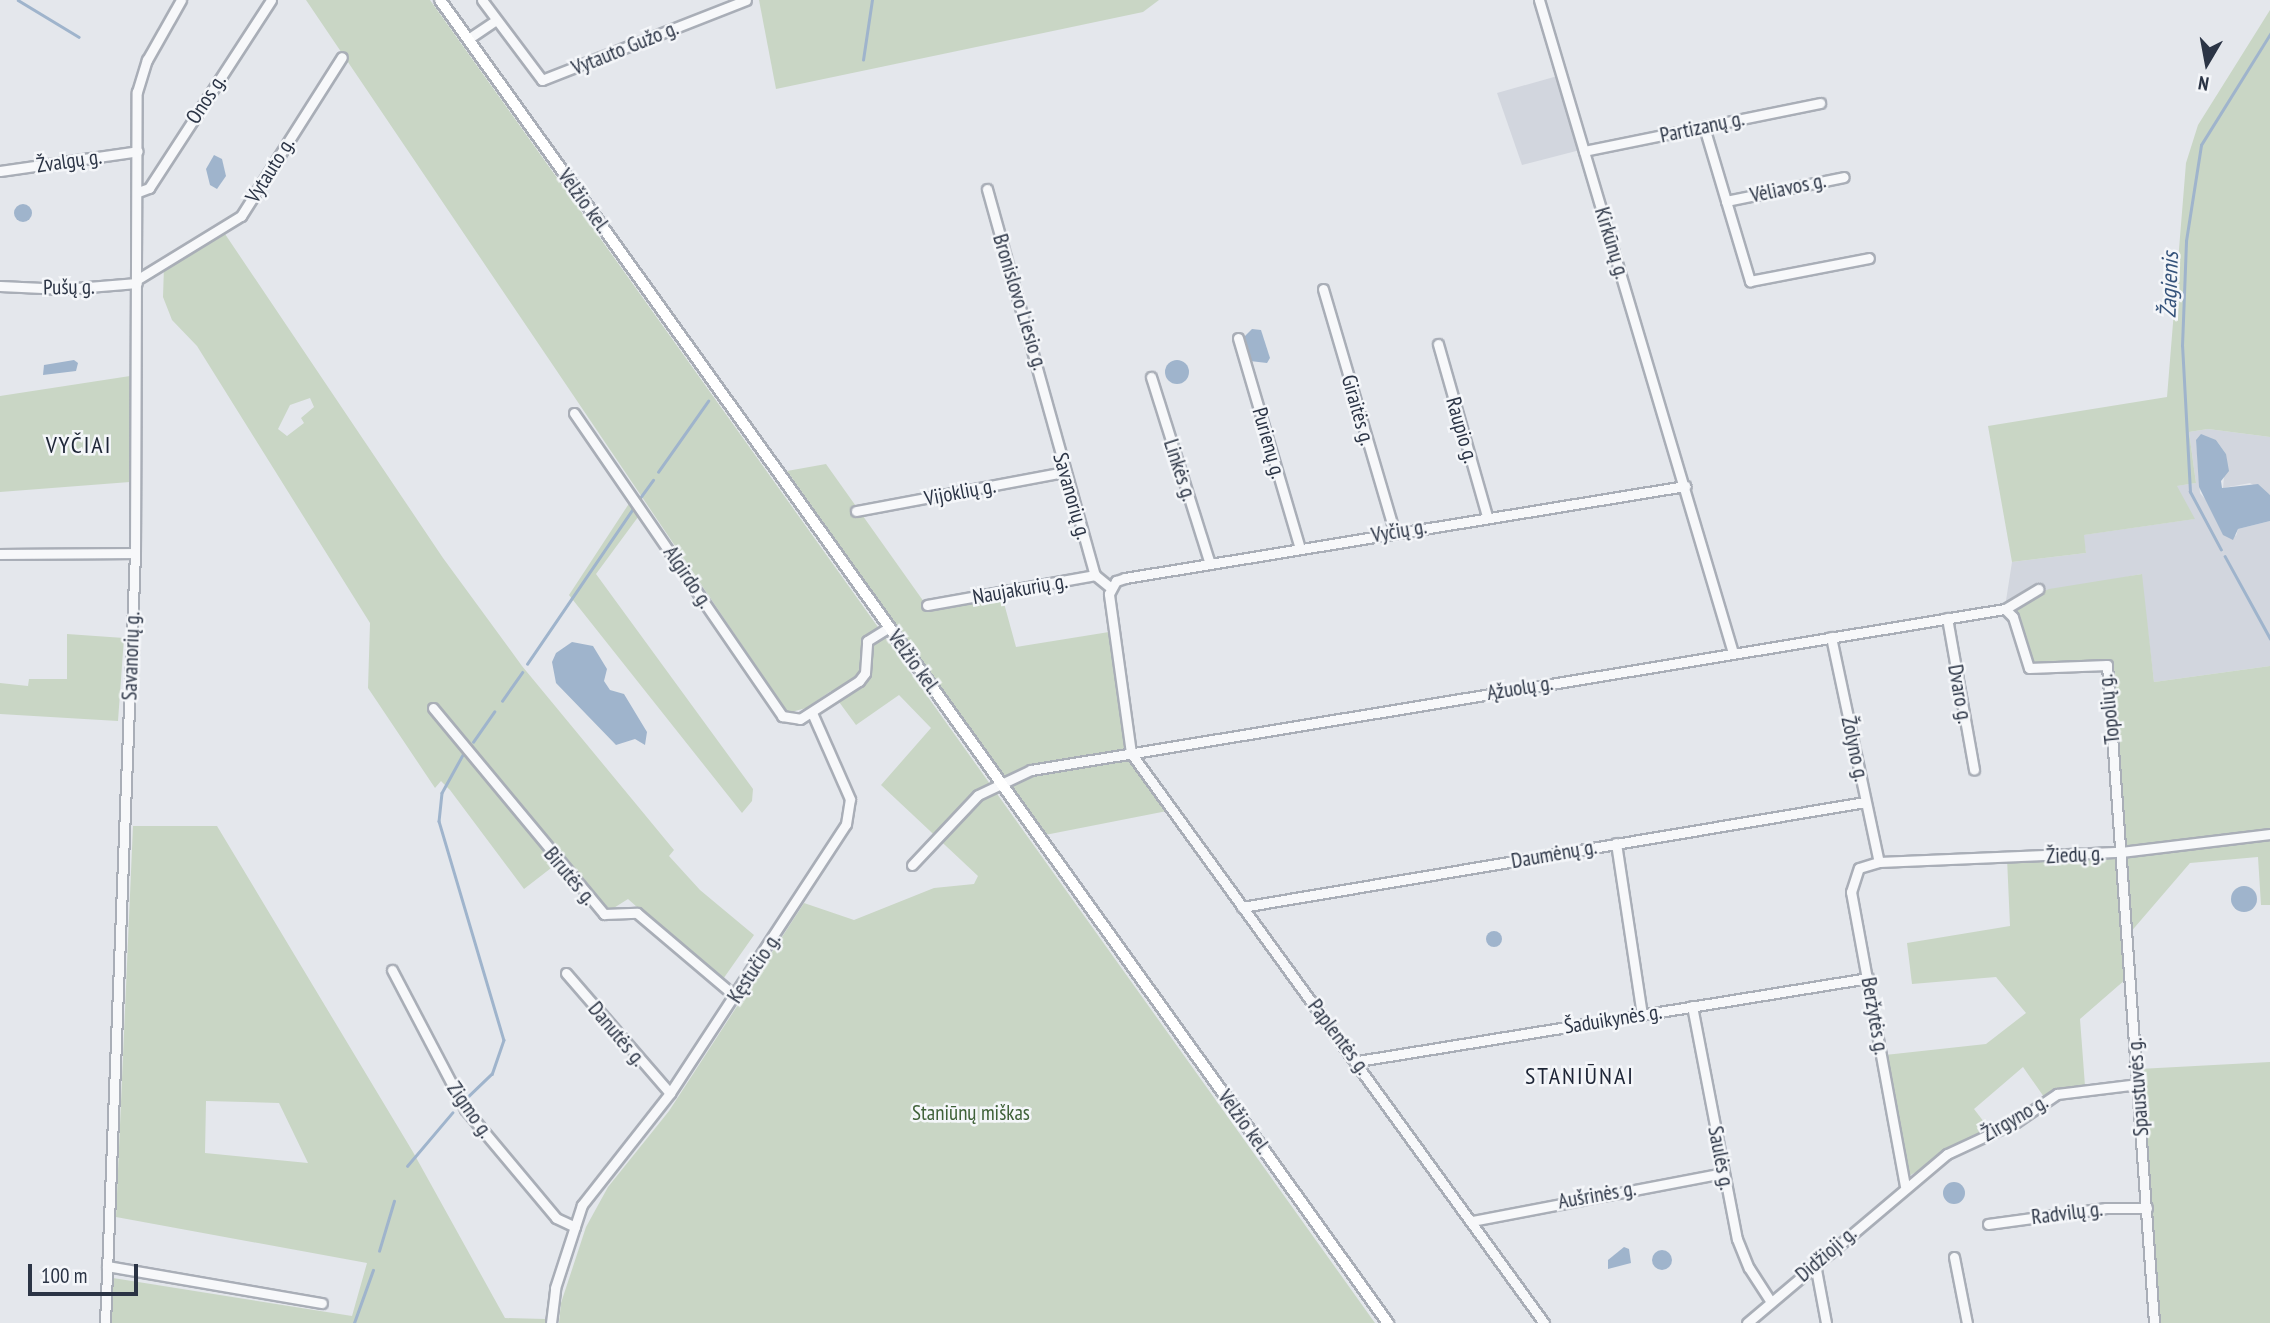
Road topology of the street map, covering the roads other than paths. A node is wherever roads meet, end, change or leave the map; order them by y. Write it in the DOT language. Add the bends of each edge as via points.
graph roads {
  1 [pos="181,0"];
  2 [pos="271,0"];
  3 [pos="440,0"];
  4 [pos="482,0"];
  5 [pos="746,0"];
  6 [pos="1539,0"];
  7 [pos="495,21"];
  8 [pos="468,39"];
  9 [pos="342,57"];
  10 [pos="1820,103"];
  11 [pos="1704,127"];
  12 [pos="138,151"];
  13 [pos="1584,151"];
  14 [pos="0,171"];
  15 [pos="1844,177"];
  16 [pos="986,189"];
  17 [pos="138,192"];
  18 [pos="1726,201"];
  19 [pos="1869,258"];
  20 [pos="137,281"];
  21 [pos="0,286"];
  22 [pos="1323,289"];
  23 [pos="1238,338"];
  24 [pos="1438,344"];
  25 [pos="1150,377"];
  26 [pos="574,413"];
  27 [pos="1052,416"];
  28 [pos="1064,472"];
  29 [pos="1685,486"];
  30 [pos="856,511"];
  31 [pos="1487,516"];
  32 [pos="1394,531"];
  33 [pos="1300,548"];
  34 [pos="135,553"];
  35 [pos="0,554"];
  36 [pos="1210,564"];
  37 [pos="1095,575"];
  38 [pos="1110,587"];
  39 [pos="2038,589"];
  40 [pos="927,605"];
  41 [pos="2005,609"];
  42 [pos="1947,618"];
  43 [pos="889,626"];
  44 [pos="1831,637"];
  45 [pos="1733,653"];
  46 [pos="433,708"];
  47 [pos="812,713"];
  48 [pos="1131,752"];
  49 [pos="1974,770"];
  50 [pos="1000,782"];
  51 [pos="1865,802"];
  52 [pos="2270,834"];
  53 [pos="1616,843"];
  54 [pos="2121,852"];
  55 [pos="1879,862"];
  56 [pos="912,865"];
  57 [pos="1242,907"];
  58 [pos="392,971"];
  59 [pos="566,973"];
  60 [pos="1868,978"];
  61 [pos="736,997"];
  62 [pos="1692,1006"];
  63 [pos="1642,1014"];
  64 [pos="1358,1061"];
  65 [pos="2138,1084"];
  66 [pos="670,1093"];
  67 [pos="1723,1173"];
  68 [pos="1905,1186"];
  69 [pos="2147,1208"];
  70 [pos="1472,1221"];
  71 [pos="1988,1224"];
  72 [pos="575,1227"];
  73 [pos="1954,1257"];
  74 [pos="1815,1264"];
  75 [pos="107,1266"];
  76 [pos="1771,1302"];
  77 [pos="322,1303"];
  78 [pos="105,1323"];
  79 [pos="551,1323"];
  80 [pos="1388,1323"];
  81 [pos="1544,1323"];
  82 [pos="1747,1323"];
  83 [pos="1826,1323"];
  84 [pos="1967,1323"];
  85 [pos="2154,1323"];
  1 -- 12 [label="street, Savanorių g." via="139,82"];
  2 -- 17 [label="street, Onos g." via="149,188"];
  3 -- 8 [label="main road, Velžio kel."];
  4 -- 7 [label="street"];
  5 -- 7 [label="street, Vytauto Gužo g." via="542,80"];
  6 -- 13 [label="street, Kirkūnų g."];
  7 -- 8 [label="street"];
  8 -- 43 [label="main road, Velžio kel."];
  9 -- 20 [label="street, Vytauto g." via="241,216"];
  10 -- 11 [label="street, Partizanų g."];
  11 -- 13 [label="street, Partizanų g."];
  11 -- 18 [label="street, Vėliavos g."];
  12 -- 14 [label="street, Žvalgų g."];
  12 -- 17 [label="street, Savanorių g."];
  13 -- 29 [label="street, Kirkūnų g."];
  15 -- 18 [label="street, Vėliavos g."];
  16 -- 27 [label="street, Bronislovo Liesio g."];
  17 -- 20 [label="street, Savanorių g."];
  18 -- 19 [label="street" via="1749,281"];
  20 -- 21 [label="street, Pušų g." via="64,289"];
  20 -- 34 [label="street, Savanorių g."];
  22 -- 32 [label="street, Giraitės g."];
  23 -- 33 [label="street, Purienų g."];
  24 -- 31 [label="street, Raupio g."];
  25 -- 36 [label="street, Linkės g."];
  26 -- 47 [label="street, Algirdo g." via="777,711 793,720"];
  27 -- 28 [label="street, Savanorių g."];
  28 -- 30 [label="street, Vijoklių g."];
  28 -- 37 [label="street, Savanorių g."];
  29 -- 31 [label="street, Vyčių g."];
  29 -- 45 [label="street"];
  31 -- 32 [label="street, Vyčių g."];
  32 -- 33 [label="street, Vyčių g."];
  33 -- 36 [label="street, Vyčių g."];
  34 -- 35 [label="street"];
  34 -- 75 [label="street, Savanorių g."];
  36 -- 38 [label="street, Vyčių g." via="1125,578"];
  37 -- 38 [label="street, Naujakurių g."];
  37 -- 40 [label="street, Naujakurių g."];
  38 -- 48 [label="street"];
  39 -- 41 [label="street, Ąžuolų g."];
  41 -- 42 [label="street, Ąžuolų g."];
  41 -- 54 [label="street, Topolių g." via="2029,668 2107,665"];
  42 -- 44 [label="street, Ąžuolų g."];
  42 -- 49 [label="street, Dvaro g."];
  43 -- 47 [label="street" via="867,641 862,678"];
  43 -- 50 [label="main road, Velžio kel."];
  44 -- 45 [label="street, Ąžuolų g."];
  44 -- 51 [label="street, Žolyno g."];
  45 -- 48 [label="street, Ąžuolų g."];
  46 -- 61 [label="street, Birutės g." via="604,914 637,913"];
  47 -- 61 [label="street, Kęstučio g." via="850,799 849,814"];
  48 -- 50 [label="street, Ąžuolų g." via="1031,770"];
  48 -- 57 [label="street, Paplentės g."];
  50 -- 56 [label="street, Ąžuolų g." via="978,795"];
  50 -- 80 [label="main road, Velžio kel."];
  51 -- 53 [label="street, Daumėnų g."];
  51 -- 55 [label="street, Žolyno g."];
  52 -- 54 [label="street, Žiedų g."];
  53 -- 57 [label="street, Daumėnų g."];
  53 -- 63 [label="street"];
  54 -- 55 [label="street, Žiedų g."];
  54 -- 65 [label="street, Spaustuvės g."];
  55 -- 60 [label="street, Beržytės g." via="1859,868 1851,886"];
  57 -- 64 [label="street, Paplentės g."];
  58 -- 72 [label="street, Zigmo g." via="465,1109 556,1218"];
  59 -- 66 [label="street, Danutės g."];
  60 -- 62 [label="street, Šaduikynės g."];
  60 -- 68 [label="street, Beržytės g."];
  61 -- 66 [label="street, Kęstučio g."];
  62 -- 63 [label="street, Šaduikynės g."];
  62 -- 67 [label="street, Saulės g."];
  63 -- 64 [label="street, Šaduikynės g."];
  64 -- 70 [label="street, Paplentės g."];
  65 -- 68 [label="street, Žirgyno g." via="2057,1094 2016,1122 1947,1154"];
  65 -- 69 [label="street, Spaustuvės g."];
  66 -- 72 [label="street, Kęstučio g." via="594,1187"];
  67 -- 70 [label="street, Aušrinės g."];
  67 -- 76 [label="street, Saulės g." via="1743,1254"];
  68 -- 74 [label="street, Didžioji g."];
  69 -- 71 [label="street, Radvilų g." via="2106,1208"];
  69 -- 85 [label="street, Spaustuvės g."];
  70 -- 81 [label="street, Paplentės g."];
  72 -- 79 [label="street, Kęstučio g." via="555,1288"];
  73 -- 84 [label="street"];
  74 -- 76 [label="street, Didžioji g."];
  74 -- 83 [label="street"];
  75 -- 77 [label="street"];
  75 -- 78 [label="street, Savanorių g."];
  76 -- 82 [label="street, Didžioji g."];
}
